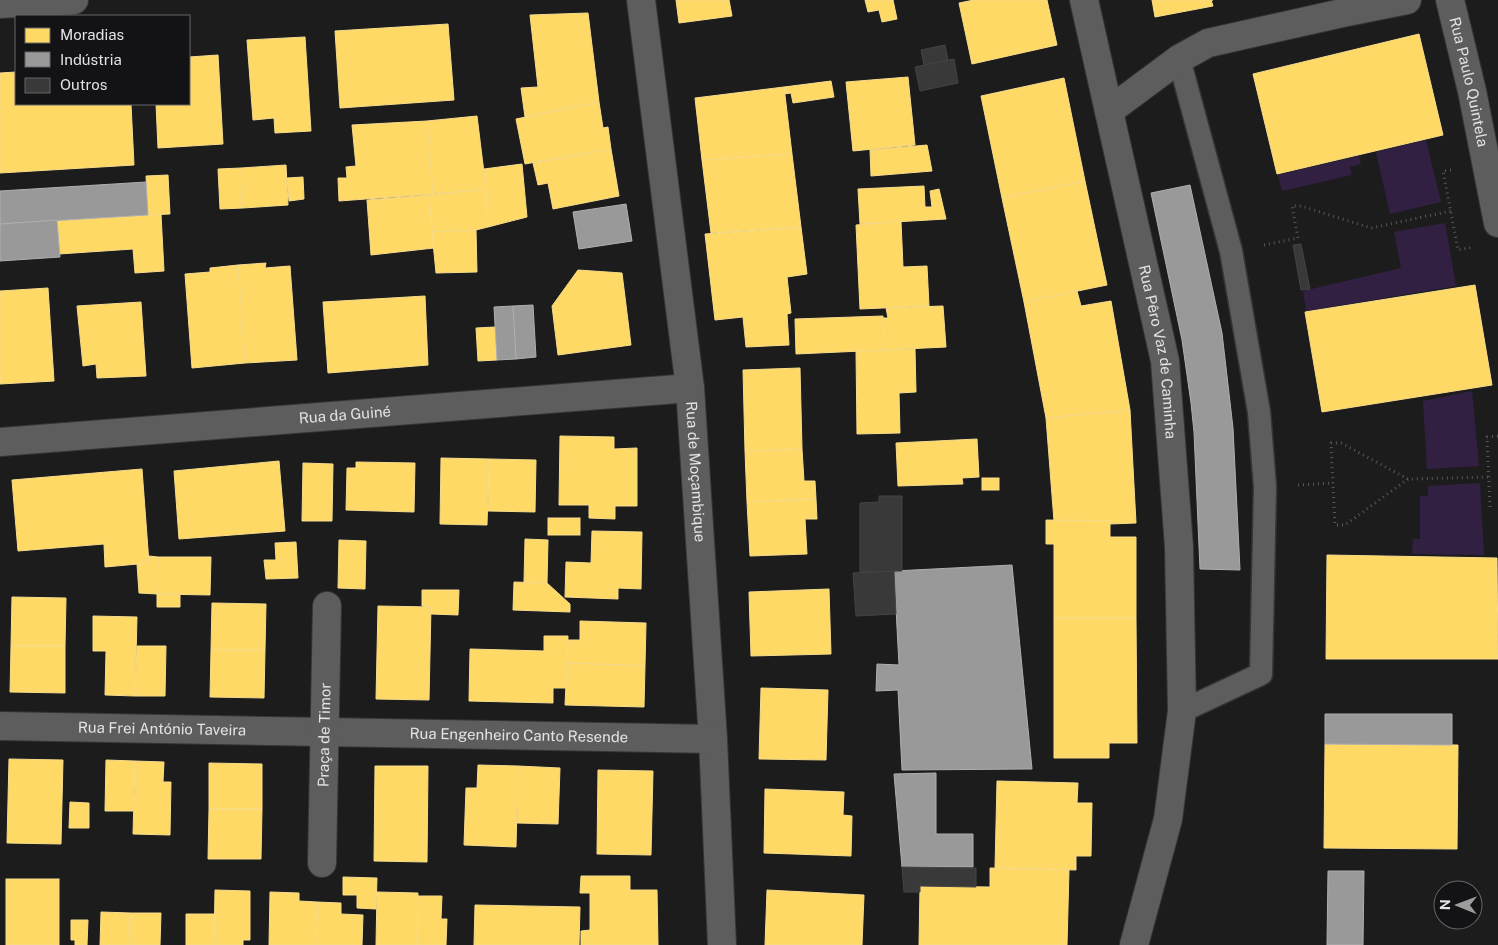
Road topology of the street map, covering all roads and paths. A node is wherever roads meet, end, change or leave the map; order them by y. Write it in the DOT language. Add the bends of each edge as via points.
graph roads {
  1 [pos="74,0"];
  2 [pos="641,0"];
  3 [pos="1084,0"];
  4 [pos="1407,0"];
  5 [pos="1450,0"];
  6 [pos="0,4"];
  7 [pos="1179,59"];
  8 [pos="1109,111"];
  9 [pos="1445,182"];
  10 [pos="1451,211"];
  11 [pos="1498,223"];
  12 [pos="1298,238"];
  13 [pos="1456,240"];
  14 [pos="690,388"];
  15 [pos="1498,436"];
  16 [pos="0,442"];
  17 [pos="1489,477"];
  18 [pos="1408,479"];
  19 [pos="1490,507"];
  20 [pos="327,606"];
  21 [pos="1182,711"];
  22 [pos="0,726"];
  23 [pos="325,732"];
  24 [pos="714,739"];
  25 [pos="322,864"];
  26 [pos="722,945"];
  27 [pos="1134,945"];
  1 -- 6 [label="street"];
  2 -- 14 [label="street, Rua de Moçambique"];
  3 -- 8 [label="street, Rua Pêro Vaz de Caminha"];
  4 -- 7 [label="street" via="1208,43"];
  5 -- 11 [label="street, Rua Paulo Quintela"];
  7 -- 8 [label="street"];
  7 -- 21 [label="lane" via="1231,251 1259,412 1265,487 1261,674"];
  8 -- 21 [label="street, Rua Pêro Vaz de Caminha" via="1165,360 1179,547"];
  9 -- 10 [label="path"];
  10 -- 12 [label="path" via="1371,228 1292,206"];
  10 -- 13 [label="path"];
  14 -- 16 [label="street, Rua da Guiné"];
  14 -- 24 [label="street, Rua de Moçambique"];
  15 -- 17 [label="path" via="1486,437"];
  17 -- 18 [label="path"];
  17 -- 19 [label="path"];
  18 -- 18 [label="path" via="1345,525 1335,525 1331,443 1341,443"];
  20 -- 23 [label="street, Praça de Timor"];
  21 -- 27 [label="street, Rua Pêro Vaz de Caminha" via="1168,819"];
  22 -- 23 [label="street, Rua Frei António Taveira"];
  23 -- 24 [label="street, Rua Engenheiro Canto Resende"];
  23 -- 25 [label="street, Praça de Timor"];
  24 -- 26 [label="street, Rua de Moçambique"];
}
